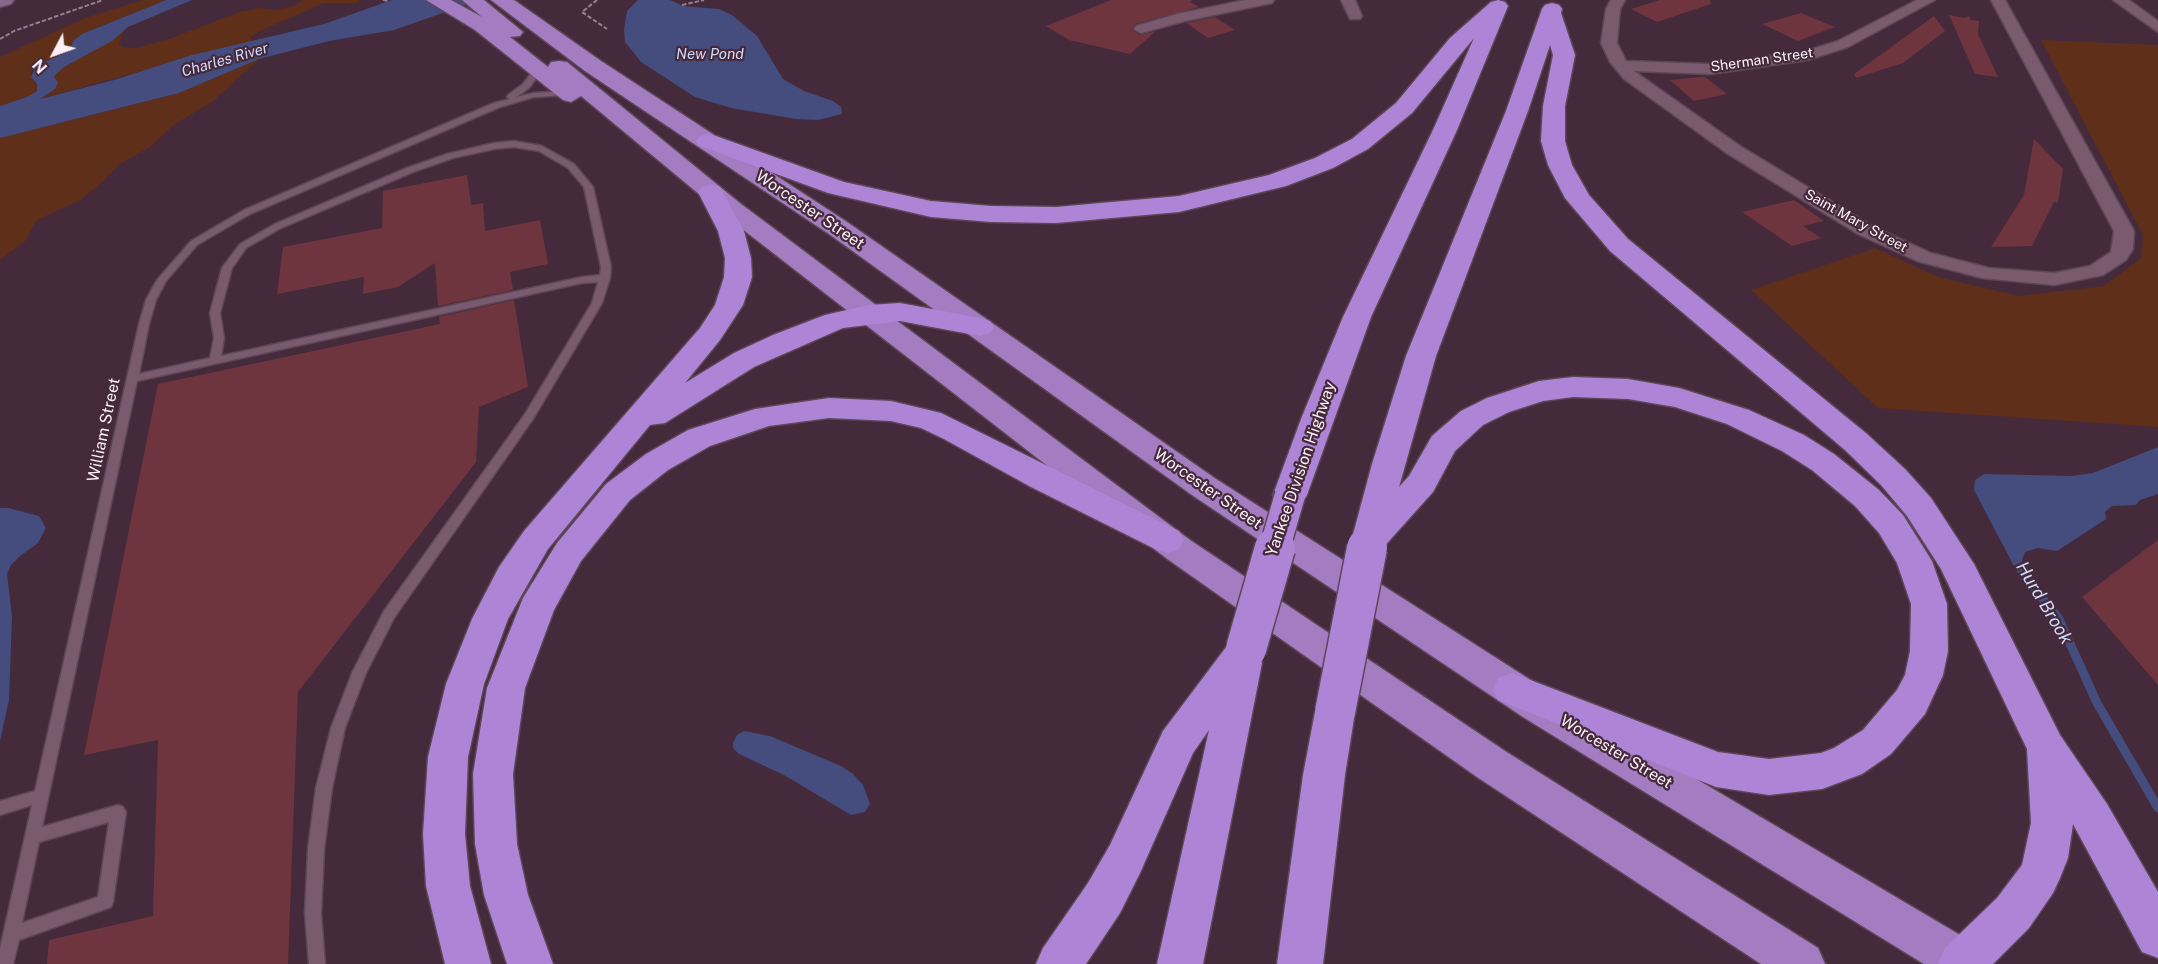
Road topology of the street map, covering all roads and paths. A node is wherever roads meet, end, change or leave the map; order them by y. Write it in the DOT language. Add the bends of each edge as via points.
graph roads {
  1 [pos="103,0"];
  2 [pos="383,0"];
  3 [pos="436,0"];
  4 [pos="530,0"];
  5 [pos="597,0"];
  6 [pos="704,0"];
  7 [pos="1267,0"];
  8 [pos="1348,0"];
  9 [pos="1618,0"];
  10 [pos="1928,0"];
  11 [pos="1998,0"];
  12 [pos="2120,0"];
  13 [pos="388,2"];
  14 [pos="1499,3"];
  15 [pos="478,4"];
  16 [pos="682,5"];
  17 [pos="1553,6"];
  18 [pos="1355,16"];
  19 [pos="2158,28"];
  20 [pos="607,29"];
  21 [pos="1140,29"];
  22 [pos="0,39"];
  23 [pos="1621,66"];
  24 [pos="538,69"];
  25 [pos="633,92"];
  26 [pos="568,93"];
  27 [pos="496,105"];
  28 [pos="708,141"];
  29 [pos="661,150"];
  30 [pos="711,192"];
  31 [pos="605,278"];
  32 [pos="485,301"];
  33 [pos="868,314"];
  34 [pos="487,315"];
  35 [pos="980,327"];
  36 [pos="215,360"];
  37 [pos="132,380"];
  38 [pos="628,434"];
  39 [pos="1167,540"];
  40 [pos="1368,542"];
  41 [pos="1246,649"];
  42 [pos="1512,689"];
  43 [pos="2046,747"];
  44 [pos="41,796"];
  45 [pos="0,808"];
  46 [pos="33,837"];
  47 [pos="12,934"];
  48 [pos="2158,936"];
  49 [pos="1964,963"];
  50 [pos="5,964"];
  51 [pos="316,964"];
  52 [pos="468,964"];
  53 [pos="530,964"];
  54 [pos="1059,964"];
  55 [pos="1180,964"];
  56 [pos="1300,964"];
  57 [pos="1802,964"];
  1 -- 22 [label="path"];
  2 -- 13 [label="path"];
  3 -- 15 [label="highway"];
  4 -- 25 [label="highway" via="587,46"];
  5 -- 20 [label="path" via="582,12"];
  6 -- 16 [label="path"];
  7 -- 21 [label="street"];
  8 -- 18 [label="street"];
  9 -- 23 [label="street, Saint Mary Street" via="1613,9 1609,43"];
  10 -- 23 [label="street, Sherman Street" via="1849,41 1808,55 1710,69"];
  11 -- 23 [label="street, Saint Mary Street" via="2124,231 2124,249 2096,271 2069,278 2023,279 1954,267 1910,251 1865,230 1734,150 1642,86"];
  12 -- 19 [label="street"];
  14 -- 28 [label="highway" via="1457,42 1404,108 1360,144 1277,181 1186,203 1066,215 931,209 837,188"];
  14 -- 41 [label="highway, Yankee Division Highway, bridge" via="1445,130 1357,317 1317,418 1290,495"];
  15 -- 24 [label="highway" via="490,32"];
  15 -- 25 [label="highway, Worcester Street"];
  15 -- 29 [label="highway"];
  17 -- 40 [label="highway" via="1521,102 1421,356"];
  17 -- 43 [label="highway" via="1564,55 1554,106 1553,141 1560,165 1578,198 1629,254 1856,442 1900,484 1932,524 1956,564"];
  24 -- 26 [label="highway"];
  24 -- 27 [label="lane, William Street" via="520,91"];
  25 -- 28 [label="highway, Worcester Street"];
  26 -- 27 [label="lane, William Street" via="534,95"];
  26 -- 29 [label="highway"];
  27 -- 37 [label="lane, William Street" via="262,205 194,243 168,270 151,300"];
  28 -- 35 [label="highway, Worcester Street"];
  29 -- 30 [label="highway"];
  30 -- 33 [label="highway"];
  30 -- 38 [label="highway" via="737,249 739,268 734,296 710,334"];
  31 -- 32 [label="lane"];
  31 -- 36 [label="lane" via="588,187 571,166 534,146 471,150 399,174 278,226 243,246 227,268 218,295"];
  31 -- 51 [label="lane" via="597,303 530,416 390,615 358,673 333,743 319,818 313,903"];
  32 -- 34 [label="lane"];
  32 -- 36 [label="lane"];
  33 -- 35 [label="highway" via="909,312"];
  33 -- 38 [label="highway" via="826,323 764,350 696,388"];
  33 -- 39 [label="highway"];
  35 -- 42 [label="highway, Worcester Street" via="1252,520"];
  36 -- 37 [label="lane"];
  37 -- 44 [label="lane, William Street"];
  38 -- 52 [label="highway" via="565,504 524,559 490,619 465,684 448,757 444,834 448,886"];
  39 -- 53 [label="highway" via="955,431 930,420 891,411 830,408 766,416 699,438 657,462 613,498 569,552 536,608 506,688 493,774 495,837 506,895"];
  39 -- 57 [label="highway" via="1474,753"];
  40 -- 42 [label="highway" via="1421,484 1443,444 1472,418 1539,392 1574,387 1628,389 1679,398 1729,414 1773,433 1823,462 1867,498 1891,524 1914,561 1929,604 1929,651 1911,702 1877,742 1848,762 1822,771 1769,777 1728,772 1677,756"];
  40 -- 56 [label="highway, bridge" via="1324,775"];
  41 -- 54 [label="highway" via="1177,743 1104,898"];
  41 -- 55 [label="highway, Yankee Division Highway"];
  42 -- 49 [label="highway, Worcester Street"];
  43 -- 48 [label="highway" via="2092,817"];
  43 -- 49 [label="highway" via="2052,813 2043,867 2013,913"];
  44 -- 45 [label="lane"];
  44 -- 46 [label="lane, William Street"];
  46 -- 47 [label="lane, William Street"];
  46 -- 47 [label="lane" via="118,812 105,902"];
  47 -- 50 [label="lane, William Street"];
}
